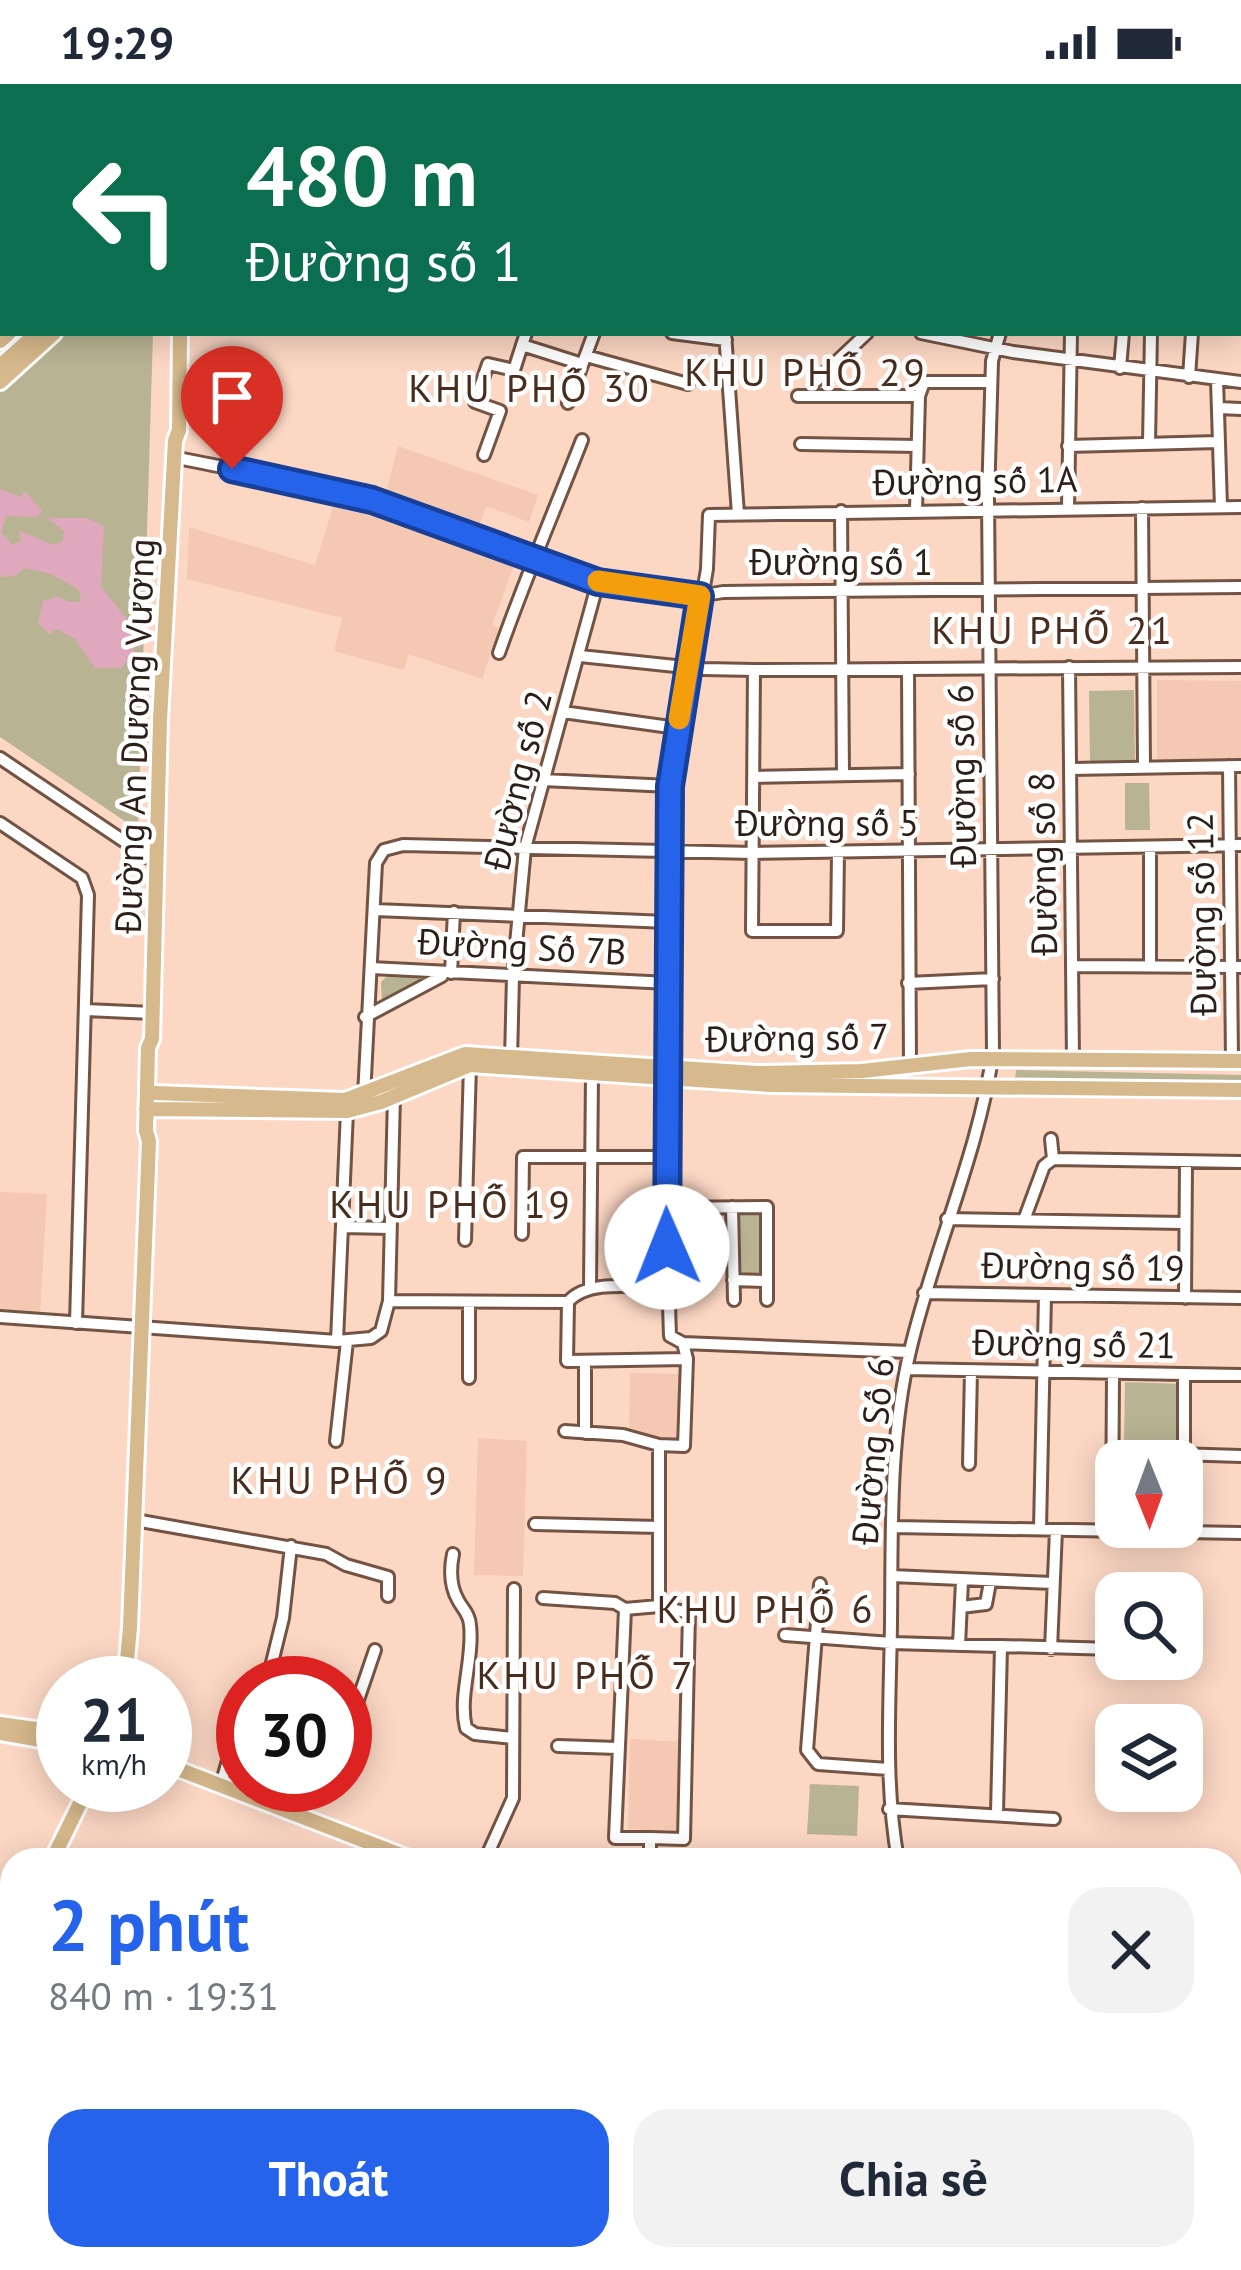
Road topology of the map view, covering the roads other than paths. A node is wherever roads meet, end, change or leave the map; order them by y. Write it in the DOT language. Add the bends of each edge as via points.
graph roads {
  1 [pos="34,336"];
  2 [pos="51,336"];
  3 [pos="180,336"];
  4 [pos="593,336"];
  5 [pos="726,336"];
  6 [pos="864,336"];
  7 [pos="935,336"];
  8 [pos="999,336"];
  9 [pos="1070,336"];
  10 [pos="1123,336"];
  11 [pos="1151,336"];
  12 [pos="1192,336"];
  13 [pos="524,339"];
  14 [pos="994,349"];
  15 [pos="584,360"];
  16 [pos="1069,360"];
  17 [pos="0,366"];
  18 [pos="1120,368"];
  19 [pos="1148,372"];
  20 [pos="1189,376"];
  21 [pos="1217,380"];
  22 [pos="816,381"];
  23 [pos="0,382"];
  24 [pos="991,382"];
  25 [pos="1241,382"];
  26 [pos="688,384"];
  27 [pos="798,396"];
  28 [pos="919,396"];
  29 [pos="568,404"];
  30 [pos="1220,408"];
  31 [pos="1241,409"];
  32 [pos="582,440"];
  33 [pos="1218,442"];
  34 [pos="1149,443"];
  35 [pos="801,444"];
  36 [pos="917,446"];
  37 [pos="1068,446"];
  38 [pos="484,454"];
  39 [pos="175,457"];
  40 [pos="1221,507"];
  41 [pos="1241,507"];
  42 [pos="1068,508"];
  43 [pos="1142,508"];
  44 [pos="988,509"];
  45 [pos="841,511"];
  46 [pos="916,511"];
  47 [pos="739,514"];
  48 [pos="532,556"];
  49 [pos="598,582"];
  50 [pos="1241,587"];
  51 [pos="1142,589"];
  52 [pos="842,590"];
  53 [pos="989,590"];
  54 [pos="700,596"];
  55 [pos="499,653"];
  56 [pos="580,656"];
  57 [pos="1241,667"];
  58 [pos="690,668"];
  59 [pos="989,668"];
  60 [pos="1070,668"];
  61 [pos="1144,668"];
  62 [pos="908,669"];
  63 [pos="754,670"];
  64 [pos="844,671"];
  65 [pos="563,712"];
  66 [pos="677,728"];
  67 [pos="0,758"];
  68 [pos="1235,766"];
  69 [pos="1144,768"];
  70 [pos="1071,769"];
  71 [pos="909,774"];
  72 [pos="843,775"];
  73 [pos="754,777"];
  74 [pos="543,780"];
  75 [pos="670,786"];
  76 [pos="0,823"];
  77 [pos="1236,845"];
  78 [pos="1150,847"];
  79 [pos="525,848"];
  80 [pos="1072,848"];
  81 [pos="670,851"];
  82 [pos="993,851"];
  83 [pos="838,852"];
  84 [pos="910,852"];
  85 [pos="754,853"];
  86 [pos="158,864"];
  87 [pos="375,910"];
  88 [pos="454,913"];
  89 [pos="519,915"];
  90 [pos="668,922"];
  91 [pos="1072,966"];
  92 [pos="1150,966"];
  93 [pos="1237,967"];
  94 [pos="371,968"];
  95 [pos="448,974"];
  96 [pos="513,976"];
  97 [pos="993,979"];
  98 [pos="908,982"];
  99 [pos="669,983"];
  100 [pos="86,1010"];
  101 [pos="152,1013"];
  102 [pos="365,1017"];
  103 [pos="992,1058"];
  104 [pos="1073,1060"];
  105 [pos="511,1061"];
  106 [pos="1237,1061"];
  107 [pos="470,1065"];
  108 [pos="910,1065"];
  109 [pos="666,1074"];
  110 [pos="592,1075"];
  111 [pos="986,1085"];
  112 [pos="1241,1090"];
  113 [pos="394,1096"];
  114 [pos="365,1100"];
  115 [pos="151,1101"];
  116 [pos="347,1112"];
  117 [pos="1051,1139"];
  118 [pos="593,1155"];
  119 [pos="666,1157"];
  120 [pos="1053,1159"];
  121 [pos="1186,1162"];
  122 [pos="1241,1162"];
  123 [pos="666,1208"];
  124 [pos="733,1208"];
  125 [pos="947,1219"];
  126 [pos="1024,1220"];
  127 [pos="1185,1223"];
  128 [pos="343,1227"];
  129 [pos="390,1228"];
  130 [pos="522,1234"];
  131 [pos="465,1240"];
  132 [pos="734,1280"];
  133 [pos="767,1281"];
  134 [pos="668,1287"];
  135 [pos="590,1288"];
  136 [pos="924,1293"];
  137 [pos="1045,1295"];
  138 [pos="1185,1298"];
  139 [pos="1241,1298"];
  140 [pos="734,1300"];
  141 [pos="767,1300"];
  142 [pos="389,1301"];
  143 [pos="469,1302"];
  144 [pos="568,1302"];
  145 [pos="0,1318"];
  146 [pos="76,1324"];
  147 [pos="142,1328"];
  148 [pos="342,1341"];
  149 [pos="682,1343"];
  150 [pos="909,1352"];
  151 [pos="686,1359"];
  152 [pos="585,1361"];
  153 [pos="906,1369"];
  154 [pos="971,1371"];
  155 [pos="1042,1372"];
  156 [pos="1112,1374"];
  157 [pos="1184,1375"];
  158 [pos="1241,1375"];
  159 [pos="469,1378"];
  160 [pos="566,1431"];
  161 [pos="584,1433"];
  162 [pos="1112,1440"];
  163 [pos="1184,1440"];
  164 [pos="336,1442"];
  165 [pos="659,1445"];
  166 [pos="1203,1455"];
  167 [pos="1241,1456"];
  168 [pos="969,1463"];
  169 [pos="135,1520"];
  170 [pos="535,1524"];
  171 [pos="659,1527"];
  172 [pos="893,1527"];
  173 [pos="1040,1529"];
  174 [pos="1056,1530"];
  175 [pos="1095,1531"];
  176 [pos="1203,1532"];
  177 [pos="1241,1533"];
  178 [pos="291,1546"];
  179 [pos="453,1554"];
  180 [pos="892,1576"];
  181 [pos="962,1581"];
  182 [pos="990,1582"];
  183 [pos="1053,1583"];
  184 [pos="820,1584"];
  185 [pos="514,1589"];
  186 [pos="388,1596"];
  187 [pos="543,1598"];
  188 [pos="659,1606"];
  189 [pos="961,1607"];
  190 [pos="625,1609"];
  191 [pos="785,1636"];
  192 [pos="816,1638"];
  193 [pos="890,1643"];
  194 [pos="959,1646"];
  195 [pos="1001,1647"];
  196 [pos="1052,1649"];
  197 [pos="1095,1649"];
  198 [pos="375,1650"];
  199 [pos="127,1656"];
  200 [pos="274,1656"];
  201 [pos="372,1659"];
  202 [pos="0,1724"];
  203 [pos="36,1729"];
  204 [pos="0,1733"];
  205 [pos="512,1738"];
  206 [pos="36,1739"];
  207 [pos="558,1746"];
  208 [pos="617,1748"];
  209 [pos="888,1768"];
  210 [pos="889,1809"];
  211 [pos="76,1812"];
  212 [pos="285,1812"];
  213 [pos="997,1813"];
  214 [pos="1054,1819"];
  215 [pos="650,1838"];
  216 [pos="58,1848"];
  217 [pos="382,1848"];
  218 [pos="490,1848"];
  219 [pos="650,1848"];
  220 [pos="896,1848"];
  1 -- 17 [label="main road"];
  2 -- 23 [label="main road"];
  3 -- 39 [label="main road, Đường An Dương Vương"];
  4 -- 15 [label="street"];
  5 -- 47 [label="street"];
  6 -- 22 [label="street"];
  7 -- 14 [label="street"];
  8 -- 14 [label="street"];
  9 -- 16 [label="street"];
  10 -- 18 [label="street"];
  11 -- 19 [label="street"];
  12 -- 20 [label="street"];
  13 -- 15 [label="street"];
  13 -- 38 [label="street" via="514,370 488,364 475,402 500,411"];
  14 -- 16 [label="street"];
  14 -- 24 [label="street, Đường số 6"];
  15 -- 26 [label="street"];
  15 -- 29 [label="street"];
  16 -- 18 [label="street"];
  16 -- 37 [label="street"];
  18 -- 19 [label="street"];
  19 -- 20 [label="street"];
  19 -- 34 [label="street"];
  20 -- 21 [label="street"];
  21 -- 25 [label="street"];
  21 -- 30 [label="street"];
  24 -- 28 [label="street" via="924,382"];
  24 -- 44 [label="street, Đường số 6"];
  27 -- 28 [label="street"];
  28 -- 36 [label="street"];
  30 -- 31 [label="street"];
  30 -- 33 [label="street"];
  32 -- 48 [label="street"];
  33 -- 34 [label="street"];
  33 -- 40 [label="street"];
  34 -- 37 [label="street"];
  35 -- 36 [label="street"];
  36 -- 46 [label="street"];
  37 -- 42 [label="street"];
  39 -- 48 [label="street, Đường số 1" via="372,500"];
  39 -- 86 [label="main road, Đường An Dương Vương"];
  40 -- 41 [label="street, Đường số 1A"];
  40 -- 43 [label="street, Đường số 1A"];
  42 -- 43 [label="street, Đường số 1A"];
  42 -- 44 [label="street, Đường số 1A"];
  43 -- 51 [label="street"];
  44 -- 46 [label="street, Đường số 1A"];
  44 -- 53 [label="street, Đường số 6"];
  45 -- 46 [label="street, Đường số 1A"];
  45 -- 47 [label="street, Đường số 1A"];
  45 -- 52 [label="street"];
  47 -- 54 [label="street, Đường số 1A" via="709,514"];
  48 -- 49 [label="street, Đường số 1"];
  48 -- 55 [label="street"];
  49 -- 54 [label="street, Đường số 1"];
  49 -- 56 [label="street, Đường số 2"];
  50 -- 51 [label="street, Đường số 1"];
  51 -- 53 [label="street, Đường số 1"];
  51 -- 61 [label="street"];
  52 -- 53 [label="street, Đường số 1"];
  52 -- 54 [label="street, Đường số 1"];
  52 -- 64 [label="street"];
  53 -- 59 [label="street, Đường số 6"];
  54 -- 58 [label="street"];
  56 -- 58 [label="street"];
  56 -- 65 [label="street, Đường số 2"];
  57 -- 61 [label="street"];
  58 -- 63 [label="street"];
  58 -- 66 [label="street"];
  59 -- 60 [label="street"];
  59 -- 62 [label="street"];
  59 -- 82 [label="street, Đường số 6"];
  60 -- 61 [label="street"];
  60 -- 70 [label="street, Đường số 8"];
  61 -- 69 [label="street"];
  62 -- 64 [label="street"];
  62 -- 71 [label="street"];
  63 -- 64 [label="street"];
  63 -- 73 [label="street"];
  64 -- 72 [label="street"];
  65 -- 66 [label="street"];
  65 -- 74 [label="street, Đường số 2"];
  66 -- 75 [label="street"];
  67 -- 86 [label="street"];
  68 -- 69 [label="street"];
  68 -- 77 [label="street, Đường số 12"];
  69 -- 70 [label="street"];
  70 -- 80 [label="street, Đường số 8"];
  71 -- 72 [label="street"];
  71 -- 84 [label="street"];
  72 -- 73 [label="street"];
  73 -- 85 [label="street"];
  74 -- 75 [label="street"];
  74 -- 79 [label="street, Đường số 2"];
  75 -- 81 [label="street"];
  76 -- 100 [label="street" via="87,886"];
  77 -- 78 [label="street, Đường số 5"];
  77 -- 93 [label="street, Đường số 12"];
  78 -- 80 [label="street, Đường số 5"];
  78 -- 92 [label="street"];
  79 -- 81 [label="street, Đường số 5"];
  79 -- 87 [label="street, Đường số 5" via="384,850"];
  79 -- 89 [label="street, Đường số 2"];
  80 -- 82 [label="street, Đường số 5"];
  80 -- 91 [label="street, Đường số 8"];
  81 -- 85 [label="street, Đường số 5"];
  81 -- 90 [label="street"];
  82 -- 84 [label="street, Đường số 5"];
  82 -- 97 [label="street, Đường số 6"];
  83 -- 84 [label="street, Đường số 5"];
  83 -- 85 [label="street, Đường số 5"];
  83 -- 85 [label="street" via="837,931 752,931"];
  84 -- 98 [label="street"];
  86 -- 101 [label="main road, Đường An Dương Vương"];
  87 -- 88 [label="street"];
  87 -- 94 [label="street, Đường số 5"];
  88 -- 89 [label="street"];
  88 -- 95 [label="street"];
  89 -- 90 [label="street"];
  89 -- 96 [label="street, Đường số 2"];
  90 -- 99 [label="street"];
  91 -- 92 [label="street"];
  91 -- 104 [label="street, Đường số 8"];
  92 -- 93 [label="street"];
  93 -- 106 [label="street, Đường số 12"];
  94 -- 95 [label="street, Đường Số 7B"];
  94 -- 102 [label="street, Đường số 5"];
  95 -- 96 [label="street, Đường Số 7B"];
  95 -- 102 [label="street, Đường Số 7B"];
  96 -- 99 [label="street, Đường Số 7B"];
  96 -- 105 [label="street, Đường số 2"];
  97 -- 98 [label="street"];
  97 -- 103 [label="street, Đường số 6"];
  98 -- 108 [label="street"];
  99 -- 109 [label="street"];
  100 -- 101 [label="street"];
  100 -- 146 [label="street"];
  101 -- 115 [label="main road, Đường An Dương Vương"];
  102 -- 114 [label="street, Đường số 5"];
  103 -- 104 [label="main road, Đường số 7"];
  103 -- 108 [label="main road, Đường số 7"];
  103 -- 111 [label="street, Đường Số 6"];
  104 -- 106 [label="main road, Đường số 7"];
  105 -- 107 [label="main road, Đường số 7"];
  105 -- 109 [label="main road, Đường số 7"];
  105 -- 110 [label="main road, Đường số 7"];
  105 -- 114 [label="main road, Đường số 7" via="465,1054"];
  107 -- 113 [label="main road, Đường số 7"];
  107 -- 131 [label="street"];
  108 -- 109 [label="main road, Đường số 7"];
  109 -- 110 [label="main road, Đường số 7"];
  109 -- 111 [label="main road, Đường số 7" via="841,1087"];
  109 -- 119 [label="street"];
  110 -- 118 [label="street"];
  111 -- 112 [label="main road, Đường số 7"];
  111 -- 125 [label="street, Đường Số 6"];
  113 -- 114 [label="main road, Đường số 7"];
  113 -- 129 [label="street"];
  114 -- 115 [label="main road, Đường số 7"];
  114 -- 116 [label="main road, Đường số 7"];
  115 -- 116 [label="main road, Đường số 7"];
  115 -- 147 [label="main road, Đường An Dương Vương"];
  116 -- 128 [label="street"];
  117 -- 120 [label="street"];
  118 -- 119 [label="street"];
  118 -- 130 [label="street" via="523,1157"];
  118 -- 135 [label="street"];
  119 -- 123 [label="street"];
  120 -- 121 [label="street"];
  120 -- 126 [label="street"];
  121 -- 122 [label="street"];
  121 -- 127 [label="street"];
  123 -- 124 [label="street"];
  123 -- 134 [label="street"];
  124 -- 132 [label="street"];
  124 -- 133 [label="street" via="767,1207"];
  125 -- 126 [label="street"];
  125 -- 136 [label="street, Đường Số 6"];
  126 -- 127 [label="street"];
  127 -- 138 [label="street"];
  128 -- 129 [label="street"];
  128 -- 148 [label="street"];
  129 -- 142 [label="street"];
  132 -- 133 [label="street"];
  132 -- 140 [label="street"];
  133 -- 141 [label="street"];
  134 -- 135 [label="street"];
  134 -- 149 [label="street" via="670,1336"];
  135 -- 144 [label="street"];
  136 -- 137 [label="street, Đường số 19"];
  136 -- 150 [label="street, Đường Số 6"];
  137 -- 138 [label="street, Đường số 19"];
  137 -- 155 [label="street"];
  138 -- 139 [label="street, Đường số 19"];
  142 -- 143 [label="street"];
  142 -- 148 [label="street" via="380,1331"];
  143 -- 144 [label="street"];
  143 -- 159 [label="street"];
  144 -- 152 [label="street" via="567,1361"];
  145 -- 146 [label="street"];
  146 -- 147 [label="street"];
  147 -- 148 [label="street"];
  147 -- 169 [label="main road, Đường An Dương Vương"];
  148 -- 164 [label="street"];
  149 -- 150 [label="street"];
  149 -- 151 [label="street"];
  150 -- 153 [label="street, Đường Số 6"];
  151 -- 152 [label="street"];
  151 -- 165 [label="street" via="684,1446"];
  152 -- 161 [label="street"];
  153 -- 154 [label="street, Đường số 21"];
  153 -- 172 [label="street, Đường Số 6"];
  154 -- 155 [label="street, Đường số 21"];
  154 -- 168 [label="street"];
  155 -- 156 [label="street, Đường số 21"];
  155 -- 173 [label="street"];
  156 -- 157 [label="street, Đường số 21"];
  156 -- 162 [label="street"];
  157 -- 158 [label="street, Đường số 21"];
  157 -- 163 [label="street"];
  160 -- 161 [label="street"];
  161 -- 165 [label="street"];
  165 -- 171 [label="street"];
  166 -- 167 [label="street"];
  169 -- 178 [label="street"];
  169 -- 199 [label="main road, Đường An Dương Vương"];
  170 -- 171 [label="street"];
  171 -- 188 [label="street"];
  172 -- 173 [label="street"];
  172 -- 180 [label="street, Đường Số 6"];
  173 -- 174 [label="street"];
  174 -- 175 [label="street"];
  174 -- 183 [label="street"];
  176 -- 177 [label="street"];
  178 -- 186 [label="street" via="388,1576"];
  178 -- 200 [label="street"];
  179 -- 205 [label="street" via="453,1586 471,1626 466,1729"];
  180 -- 181 [label="street"];
  180 -- 193 [label="street, Đường Số 6"];
  181 -- 182 [label="street"];
  181 -- 189 [label="street"];
  182 -- 183 [label="street"];
  182 -- 189 [label="street" via="986,1604"];
  183 -- 196 [label="street"];
  184 -- 192 [label="street"];
  185 -- 205 [label="street"];
  187 -- 190 [label="street"];
  188 -- 190 [label="street"];
  188 -- 215 [label="street" via="689,1613 684,1839"];
  189 -- 194 [label="street"];
  190 -- 208 [label="street"];
  191 -- 192 [label="street"];
  192 -- 193 [label="street"];
  192 -- 209 [label="street" via="807,1750 818,1764"];
  193 -- 194 [label="street"];
  193 -- 209 [label="street, Đường Số 6"];
  194 -- 195 [label="street"];
  195 -- 196 [label="street"];
  195 -- 213 [label="street"];
  196 -- 197 [label="street"];
  198 -- 201 [label="street"];
  202 -- 203 [label="main road"];
  204 -- 206 [label="main road"];
  205 -- 218 [label="street" via="512,1798"];
  207 -- 208 [label="street"];
  208 -- 215 [label="street" via="615,1838"];
  209 -- 210 [label="street, Đường Số 6"];
  210 -- 213 [label="street"];
  210 -- 220 [label="street, Đường Số 6"];
  211 -- 216 [label="main road"];
  212 -- 217 [label="main road"];
  213 -- 214 [label="street"];
  215 -- 219 [label="street"];
}
